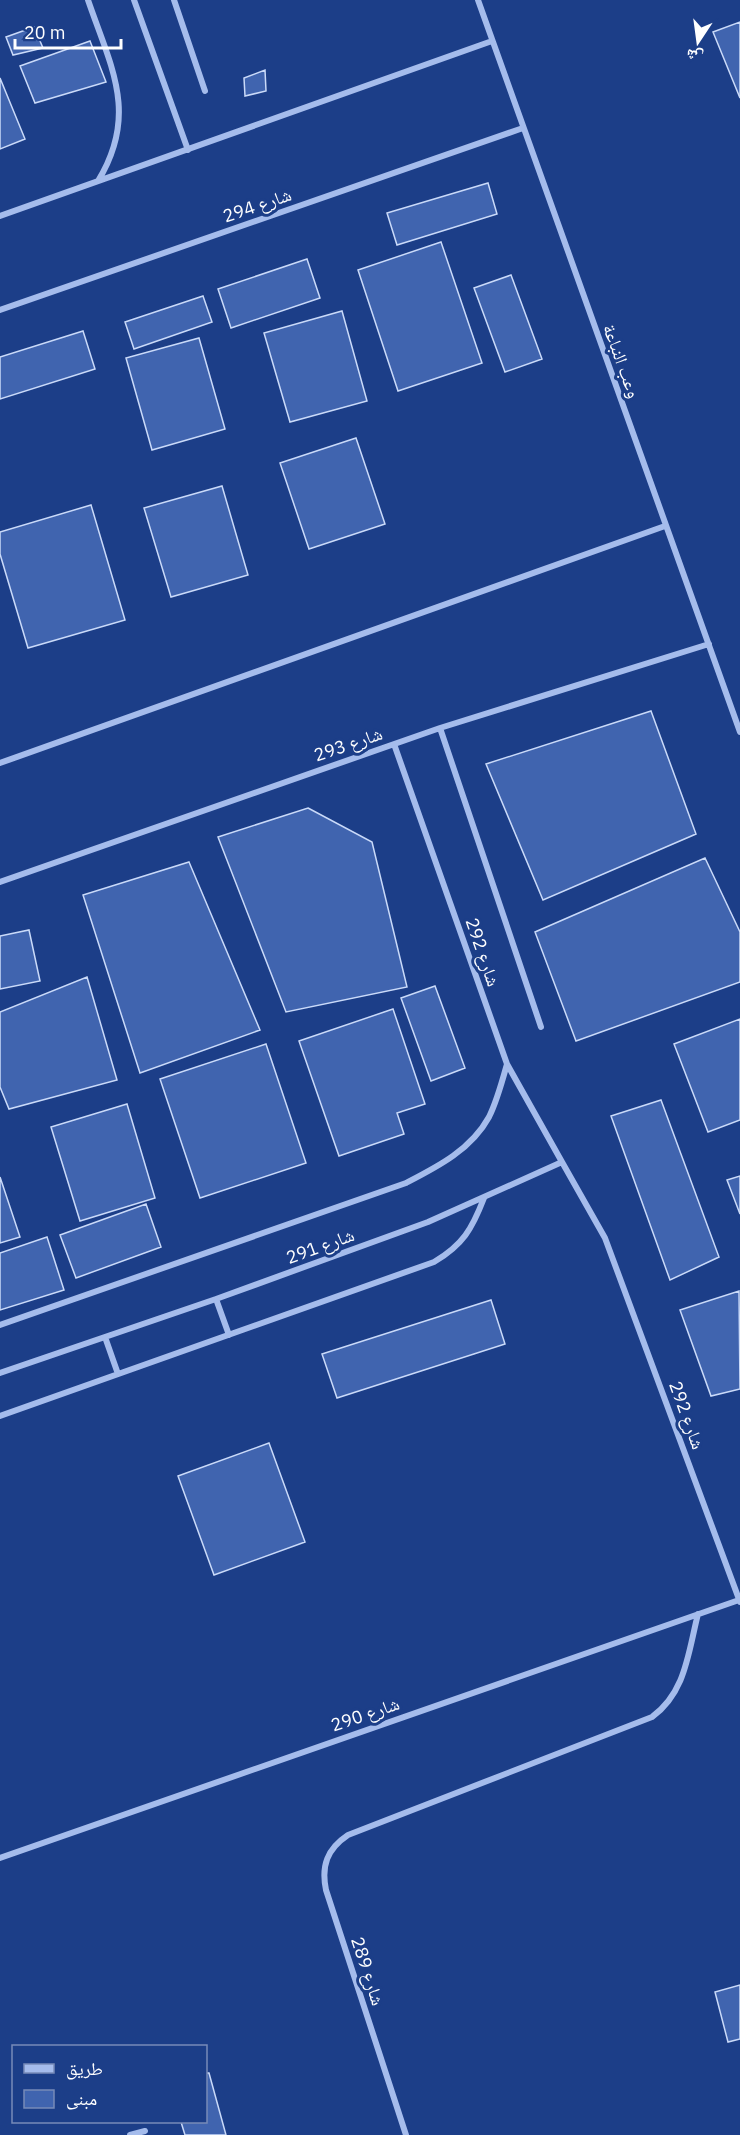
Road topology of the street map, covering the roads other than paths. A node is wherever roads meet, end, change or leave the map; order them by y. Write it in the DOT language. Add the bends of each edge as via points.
graph roads {
  1 [pos="88,0"];
  2 [pos="134,0"];
  3 [pos="174,0"];
  4 [pos="478,0"];
  5 [pos="492,41"];
  6 [pos="205,91"];
  7 [pos="523,128"];
  8 [pos="188,150"];
  9 [pos="98,182"];
  10 [pos="0,216"];
  11 [pos="0,310"];
  12 [pos="665,526"];
  13 [pos="709,644"];
  14 [pos="440,728"];
  15 [pos="740,732"];
  16 [pos="394,744"];
  17 [pos="0,763"];
  18 [pos="0,882"];
  19 [pos="541,1027"];
  20 [pos="507,1064"];
  21 [pos="562,1162"];
  22 [pos="484,1198"];
  23 [pos="216,1299"];
  24 [pos="0,1324"];
  25 [pos="229,1335"];
  26 [pos="105,1337"];
  27 [pos="0,1373"];
  28 [pos="118,1374"];
  29 [pos="0,1416"];
  30 [pos="740,1601"];
  31 [pos="698,1614"];
  32 [pos="0,1858"];
  33 [pos="145,2131"];
  34 [pos="130,2135"];
  35 [pos="406,2135"];
  1 -- 9 [label="street" via="114,76 121,112 115,148"];
  2 -- 8 [label="street"];
  3 -- 6 [label="street"];
  4 -- 5 [label="street, وعب النباعة"];
  5 -- 7 [label="street, وعب النباعة"];
  5 -- 8 [label="street"];
  7 -- 11 [label="street, شارع 294"];
  7 -- 12 [label="street, وعب النباعة"];
  8 -- 9 [label="street"];
  9 -- 10 [label="street"];
  12 -- 13 [label="street, وعب النباعة"];
  12 -- 17 [label="street"];
  13 -- 14 [label="street, شارع 293"];
  13 -- 15 [label="street, وعب النباعة"];
  14 -- 16 [label="street, شارع 293"];
  14 -- 19 [label="street, شارع 292"];
  16 -- 18 [label="street, شارع 293"];
  16 -- 20 [label="street, شارع 292"];
  20 -- 21 [label="street, شارع 292"];
  20 -- 24 [label="street" via="488,1118 473,1139 453,1157 406,1183"];
  21 -- 22 [label="street, شارع 291"];
  21 -- 30 [label="street, شارع 292" via="605,1238"];
  22 -- 23 [label="street, شارع 291"];
  22 -- 25 [label="street" via="461,1243 434,1262"];
  23 -- 25 [label="street"];
  23 -- 26 [label="street, شارع 291"];
  25 -- 28 [label="street"];
  26 -- 27 [label="street, شارع 291"];
  26 -- 28 [label="street"];
  28 -- 29 [label="street"];
  30 -- 31 [label="street, شارع 290"];
  31 -- 32 [label="street, شارع 290"];
  31 -- 35 [label="street, شارع 289" via="680,1686 664,1709 652,1717 348,1835 329,1852 323,1878"];
  33 -- 34 [label="street"];
}
